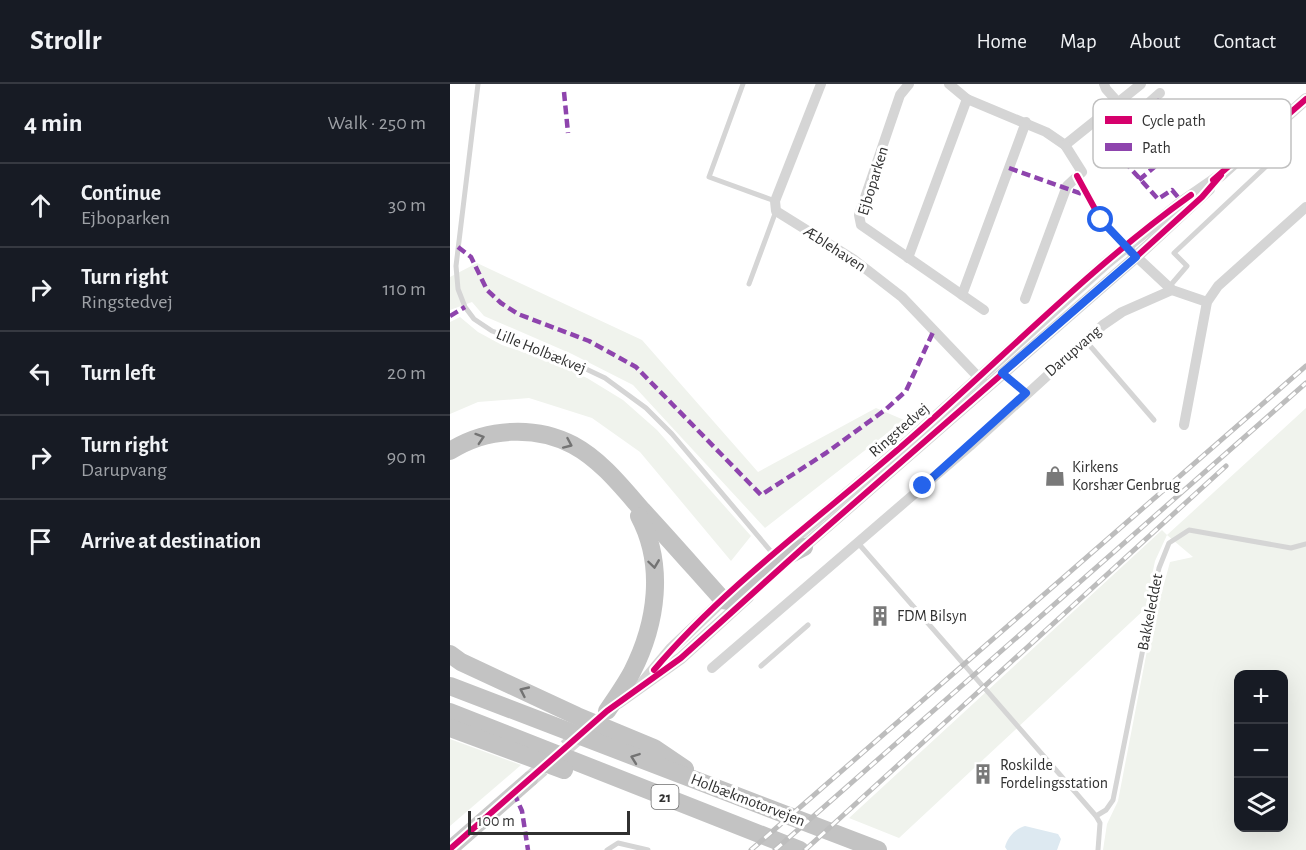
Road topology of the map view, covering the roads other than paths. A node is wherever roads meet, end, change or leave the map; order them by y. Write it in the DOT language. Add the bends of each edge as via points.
graph roads {
  1 [pos="478,84"];
  2 [pos="743,84"];
  3 [pos="821,84"];
  4 [pos="909,84"];
  5 [pos="949,84"];
  6 [pos="1104,84"];
  7 [pos="1141,84"];
  8 [pos="1160,93"];
  9 [pos="967,99"];
  10 [pos="1115,99"];
  11 [pos="1122,99"];
  12 [pos="1153,99"];
  13 [pos="1306,99"];
  14 [pos="1291,112"];
  15 [pos="1026,122"];
  16 [pos="1093,122"];
  17 [pos="1065,145"];
  18 [pos="1229,168"];
  19 [pos="1264,168"];
  20 [pos="1221,175"];
  21 [pos="775,206"];
  22 [pos="1306,207"];
  23 [pos="1126,247"];
  24 [pos="1136,257"];
  25 [pos="908,258"];
  26 [pos="749,284"];
  27 [pos="1170,289"];
  28 [pos="962,295"];
  29 [pos="1025,299"];
  30 [pos="1207,302"];
  31 [pos="984,310"];
  32 [pos="1085,340"];
  33 [pos="983,382"];
  34 [pos="1154,420"];
  35 [pos="1184,425"];
  36 [pos="450,451"];
  37 [pos="625,490"];
  38 [pos="856,542"];
  39 [pos="1306,544"];
  40 [pos="804,547"];
  41 [pos="774,555"];
  42 [pos="723,600"];
  43 [pos="808,625"];
  44 [pos="450,654"];
  45 [pos="761,666"];
  46 [pos="712,668"];
  47 [pos="450,686"];
  48 [pos="640,686"];
  49 [pos="450,711"];
  50 [pos="607,711"];
  51 [pos="450,728"];
  52 [pos="534,753"];
  53 [pos="530,779"];
  54 [pos="710,786"];
  55 [pos="1096,816"];
  56 [pos="751,837"];
  57 [pos="455,847"];
  58 [pos="607,850"];
  59 [pos="648,850"];
  60 [pos="770,850"];
  61 [pos="800,850"];
  62 [pos="878,850"];
  63 [pos="1098,850"];
  1 -- 41 [label="lane, Lille Holbækvej" via="456,266 465,307 492,331 544,349 605,378 646,408"];
  2 -- 21 [label="lane" via="709,177"];
  3 -- 21 [label="street"];
  4 -- 25 [label="street, Ejboparken" via="900,95 859,218 863,228"];
  5 -- 9 [label="street"];
  6 -- 10 [label="street"];
  7 -- 11 [label="street"];
  8 -- 12 [label="street"];
  9 -- 15 [label="street"];
  9 -- 25 [label="street"];
  13 -- 14 [label="street, Ringstedvej"];
  15 -- 17 [label="street"];
  15 -- 28 [label="street"];
  16 -- 17 [label="street"];
  17 -- 29 [label="street" via="1082,172 1067,186"];
  18 -- 20 [label="street, Ringstedvej"];
  19 -- 27 [label="lane" via="1174,253 1187,266"];
  20 -- 23 [label="street, Ringstedvej"];
  20 -- 24 [label="street, Ringstedvej"];
  21 -- 26 [label="lane"];
  21 -- 33 [label="street, Æblehaven" via="902,297"];
  22 -- 30 [label="street" via="1218,286"];
  23 -- 24 [label="street"];
  23 -- 33 [label="street, Ringstedvej"];
  24 -- 27 [label="street"];
  24 -- 33 [label="street, Ringstedvej"];
  25 -- 28 [label="street, Ejboparken"];
  27 -- 30 [label="street"];
  27 -- 32 [label="street, Darupvang" via="1122,312"];
  28 -- 31 [label="street, Ejboparken"];
  30 -- 35 [label="street"];
  32 -- 34 [label="lane"];
  32 -- 38 [label="street, Darupvang" via="970,446"];
  33 -- 40 [label="street, Ringstedvej"];
  33 -- 41 [label="street, Ringstedvej"];
  36 -- 37 [label="highway, one-way" via="481,436 512,431 543,434 573,445"];
  37 -- 42 [label="highway"];
  37 -- 50 [label="highway, one-way" via="648,533 656,590 651,623 633,672"];
  38 -- 46 [label="street, Darupvang"];
  38 -- 55 [label="lane"];
  39 -- 55 [label="lane, Bakkeleddet" via="1291,548 1189,530 1169,543 1159,567 1113,800"];
  40 -- 42 [label="highway" via="783,558 741,594"];
  40 -- 48 [label="street, Ringstedvej" via="681,658"];
  41 -- 42 [label="street, Ringstedvej"];
  42 -- 48 [label="street, Ringstedvej" via="671,649"];
  43 -- 45 [label="lane"];
  54 -- 44 [label="highway, one-way" via="654,748 577,716"];
  54 -- 47 [label="highway, Holbækmotorvejen / 21, one-way"];
  48 -- 50 [label="street, Ringstedvej"];
  49 -- 52 [label="highway, Holbækmotorvejen / 21"];
  51 -- 52 [label="highway"];
  52 -- 56 [label="highway, Holbækmotorvejen / 21"];
  53 -- 57 [label="main road"];
  54 -- 62 [label="highway, Holbækmotorvejen / 21"];
  55 -- 63 [label="lane" via="1100,823"];
  56 -- 60 [label="highway"];
  56 -- 61 [label="highway, Holbækmotorvejen / 21"];
  58 -- 59 [label="lane" via="618,843"];
}
